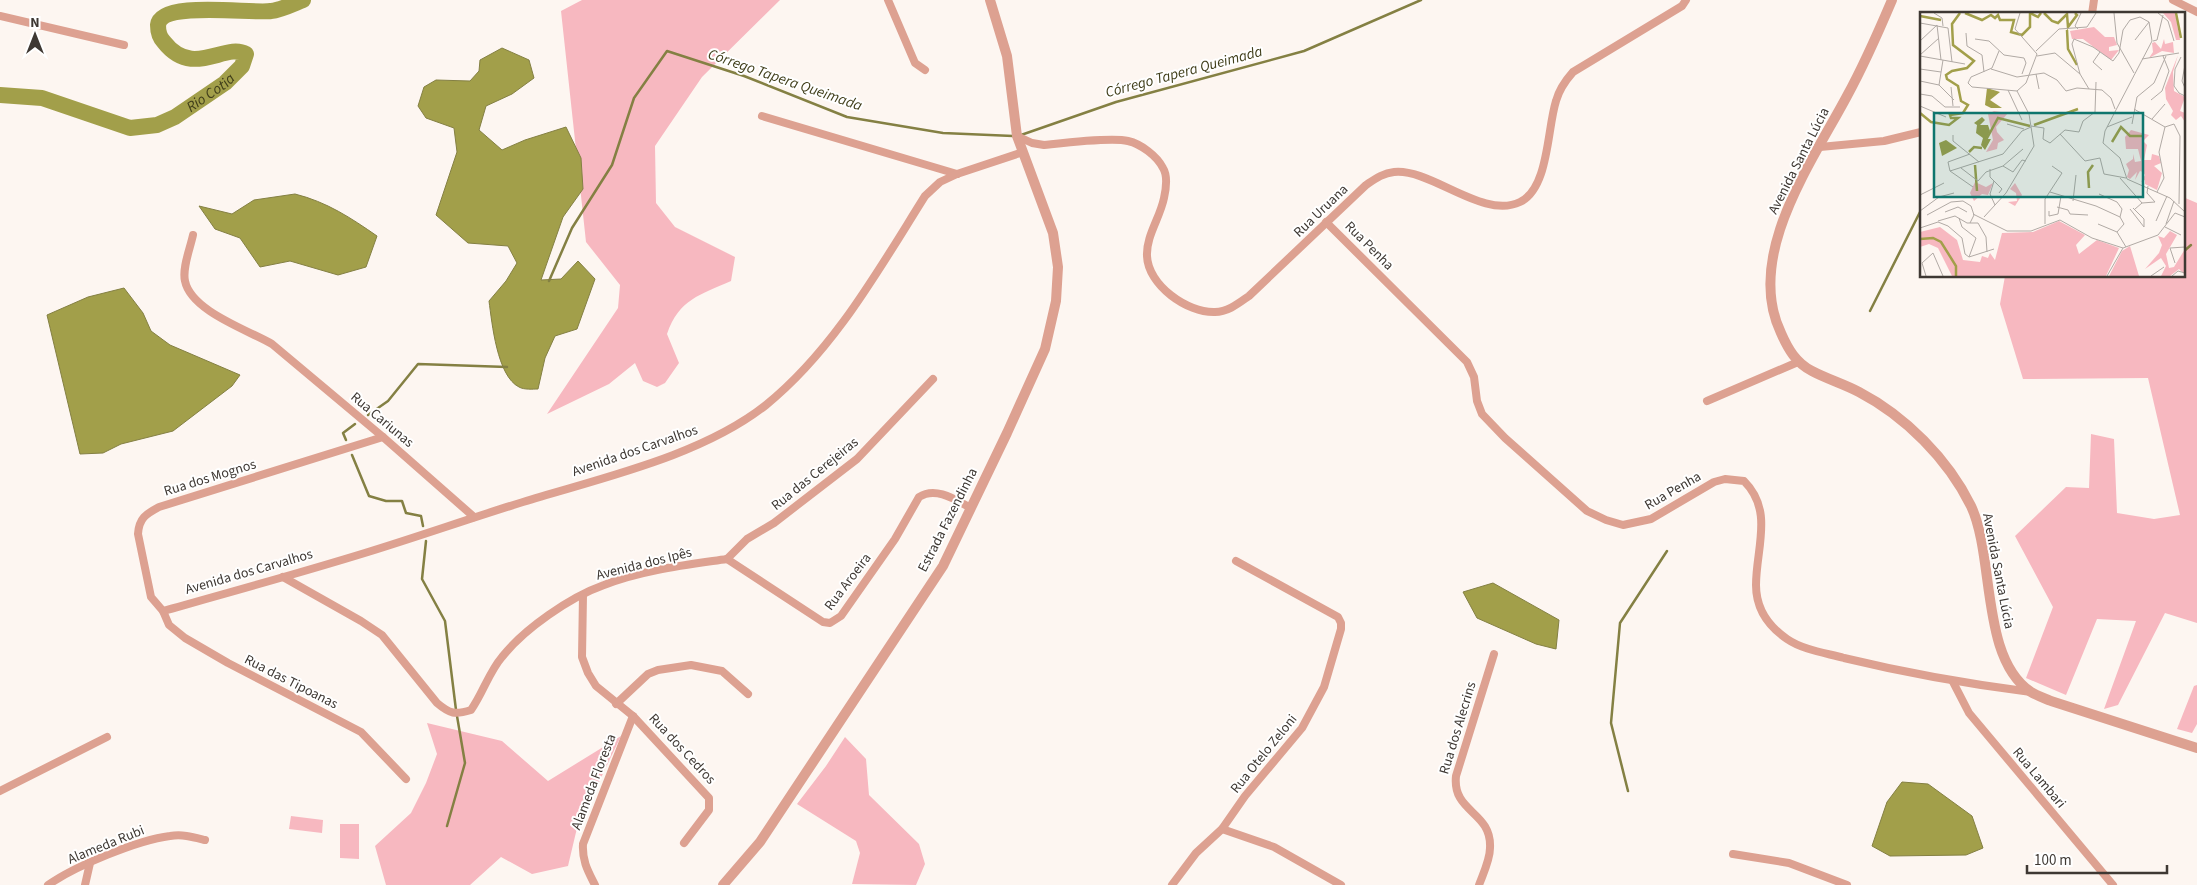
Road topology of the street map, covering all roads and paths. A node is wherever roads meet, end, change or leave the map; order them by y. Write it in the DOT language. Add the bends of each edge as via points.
graph roads {
  1 [pos="888,0"];
  2 [pos="990,0"];
  3 [pos="1686,0"];
  4 [pos="1892,0"];
  5 [pos="2173,0"];
  6 [pos="2197,12"];
  7 [pos="0,16"];
  8 [pos="124,45"];
  9 [pos="925,70"];
  10 [pos="762,116"];
  11 [pos="1920,132"];
  12 [pos="1017,133"];
  13 [pos="1820,147"];
  14 [pos="1022,152"];
  15 [pos="957,174"];
  16 [pos="1326,222"];
  17 [pos="193,235"];
  18 [pos="1798,362"];
  19 [pos="933,379"];
  20 [pos="1707,401"];
  21 [pos="383,437"];
  22 [pos="971,508"];
  23 [pos="474,518"];
  24 [pos="727,559"];
  25 [pos="1236,561"];
  26 [pos="283,577"];
  27 [pos="583,595"];
  28 [pos="163,611"];
  29 [pos="1494,654"];
  30 [pos="1954,682"];
  31 [pos="2031,692"];
  32 [pos="748,694"];
  33 [pos="616,704"];
  34 [pos="633,716"];
  35 [pos="107,737"];
  36 [pos="2197,748"];
  37 [pos="406,779"];
  38 [pos="0,790"];
  39 [pos="1222,829"];
  40 [pos="205,840"];
  41 [pos="684,843"];
  42 [pos="1733,854"];
  43 [pos="90,863"];
  44 [pos="1329,882"];
  45 [pos="51,884"];
  46 [pos="85,885"];
  47 [pos="595,885"];
  48 [pos="723,885"];
  49 [pos="1172,885"];
  50 [pos="1341,885"];
  51 [pos="1479,885"];
  52 [pos="1847,885"];
  53 [pos="2113,885"];
  1 -- 9 [label="street" via="915,63"];
  2 -- 12 [label="street" via="1007,56"];
  3 -- 16 [label="street, Rua Uruana" via="1682,6 1573,72 1562,84 1541,176 1534,191 1520,202 1499,205 1477,200 1408,173 1393,172 1366,184"];
  4 -- 13 [label="street, Avenida Santa Lúcia" via="1863,67"];
  5 -- 6 [label="street"];
  7 -- 8 [label="street"];
  10 -- 15 [label="street"];
  11 -- 13 [label="street" via="1884,141"];
  12 -- 14 [label="street"];
  12 -- 16 [label="street, Rua Uruana" via="1032,143 1044,145 1127,140 1141,146 1155,158 1164,169 1166,183 1164,200 1149,241 1149,270 1156,282 1180,301 1197,309 1216,312 1232,308 1249,296"];
  13 -- 18 [label="street, Avenida Santa Lúcia" via="1785,217 1770,274 1773,314 1786,345"];
  14 -- 15 [label="street, Avenida dos Carvalhos"];
  14 -- 22 [label="street, Estrada Fazendinha" via="1053,233 1058,267 1056,301 1045,349"];
  15 -- 23 [label="street, Avenida dos Carvalhos" via="940,182 924,196 834,333 766,405 729,430 693,447"];
  16 -- 30 [label="street, Rua Penha" via="1467,362 1474,377 1482,414 1587,511 1623,525 1638,523 1651,519 1714,482 1725,478 1744,480 1761,508 1756,598 1772,627 1787,639 1811,649"];
  17 -- 21 [label="street, Rua Cariunas" via="185,281 193,296 228,324 252,332 272,344"];
  18 -- 20 [label="street"];
  18 -- 31 [label="street, Avenida Santa Lúcia" via="1888,409 1920,438 1955,480 1974,512 1998,640 2018,680"];
  19 -- 24 [label="street, Rua das Cerejeiras" via="857,459 774,523 747,539"];
  21 -- 23 [label="street, Rua Cariunas"];
  21 -- 28 [label="street, Rua dos Mognos" via="145,514 138,524 138,534 151,597"];
  22 -- 24 [label="street, Rua Aroeira" via="932,492 919,497 895,539 841,616 830,623 823,622"];
  22 -- 48 [label="street, Estrada Fazendinha" via="943,566 760,842"];
  23 -- 26 [label="street, Avenida dos Carvalhos"];
  24 -- 27 [label="street, Avenida dos Ipês" via="636,576 603,585"];
  25 -- 39 [label="street, Rua Otelo Zeloni" via="1338,617 1341,623 1324,687 1313,710 1302,728 1244,796"];
  26 -- 27 [label="street, Avenida dos Ipês" via="382,635 437,703 446,711 459,714 471,710 500,658 516,642 540,622"];
  26 -- 28 [label="street, Avenida dos Carvalhos"];
  27 -- 33 [label="street, Rua dos Cedros" via="582,657 596,686"];
  28 -- 37 [label="street, Rua das Tipoanas" via="169,626 185,638 361,732"];
  29 -- 51 [label="street, Rua dos Alecrins" via="1454,786 1458,798 1487,827 1490,850"];
  30 -- 31 [label="street, Rua Penha"];
  30 -- 53 [label="street, Rua Lambari" via="1969,713"];
  31 -- 36 [label="street, Avenida Santa Lúcia" via="2075,710"];
  32 -- 33 [label="street" via="722,671 691,665 648,674"];
  33 -- 34 [label="street, Rua dos Cedros"];
  34 -- 41 [label="street, Rua dos Cedros" via="709,798 709,810"];
  34 -- 47 [label="street, Alameda Floresta" via="583,844 582,856"];
  35 -- 38 [label="street"];
  39 -- 44 [label="street" via="1274,848"];
  39 -- 49 [label="street, Rua Otelo Zeloni" via="1196,852"];
  40 -- 43 [label="street, Alameda Rubi" via="189,835 171,836 120,850"];
  42 -- 52 [label="street" via="1789,863"];
  43 -- 45 [label="street, Alameda Rubi"];
  43 -- 46 [label="street"];
  44 -- 50 [label="street"];
}
